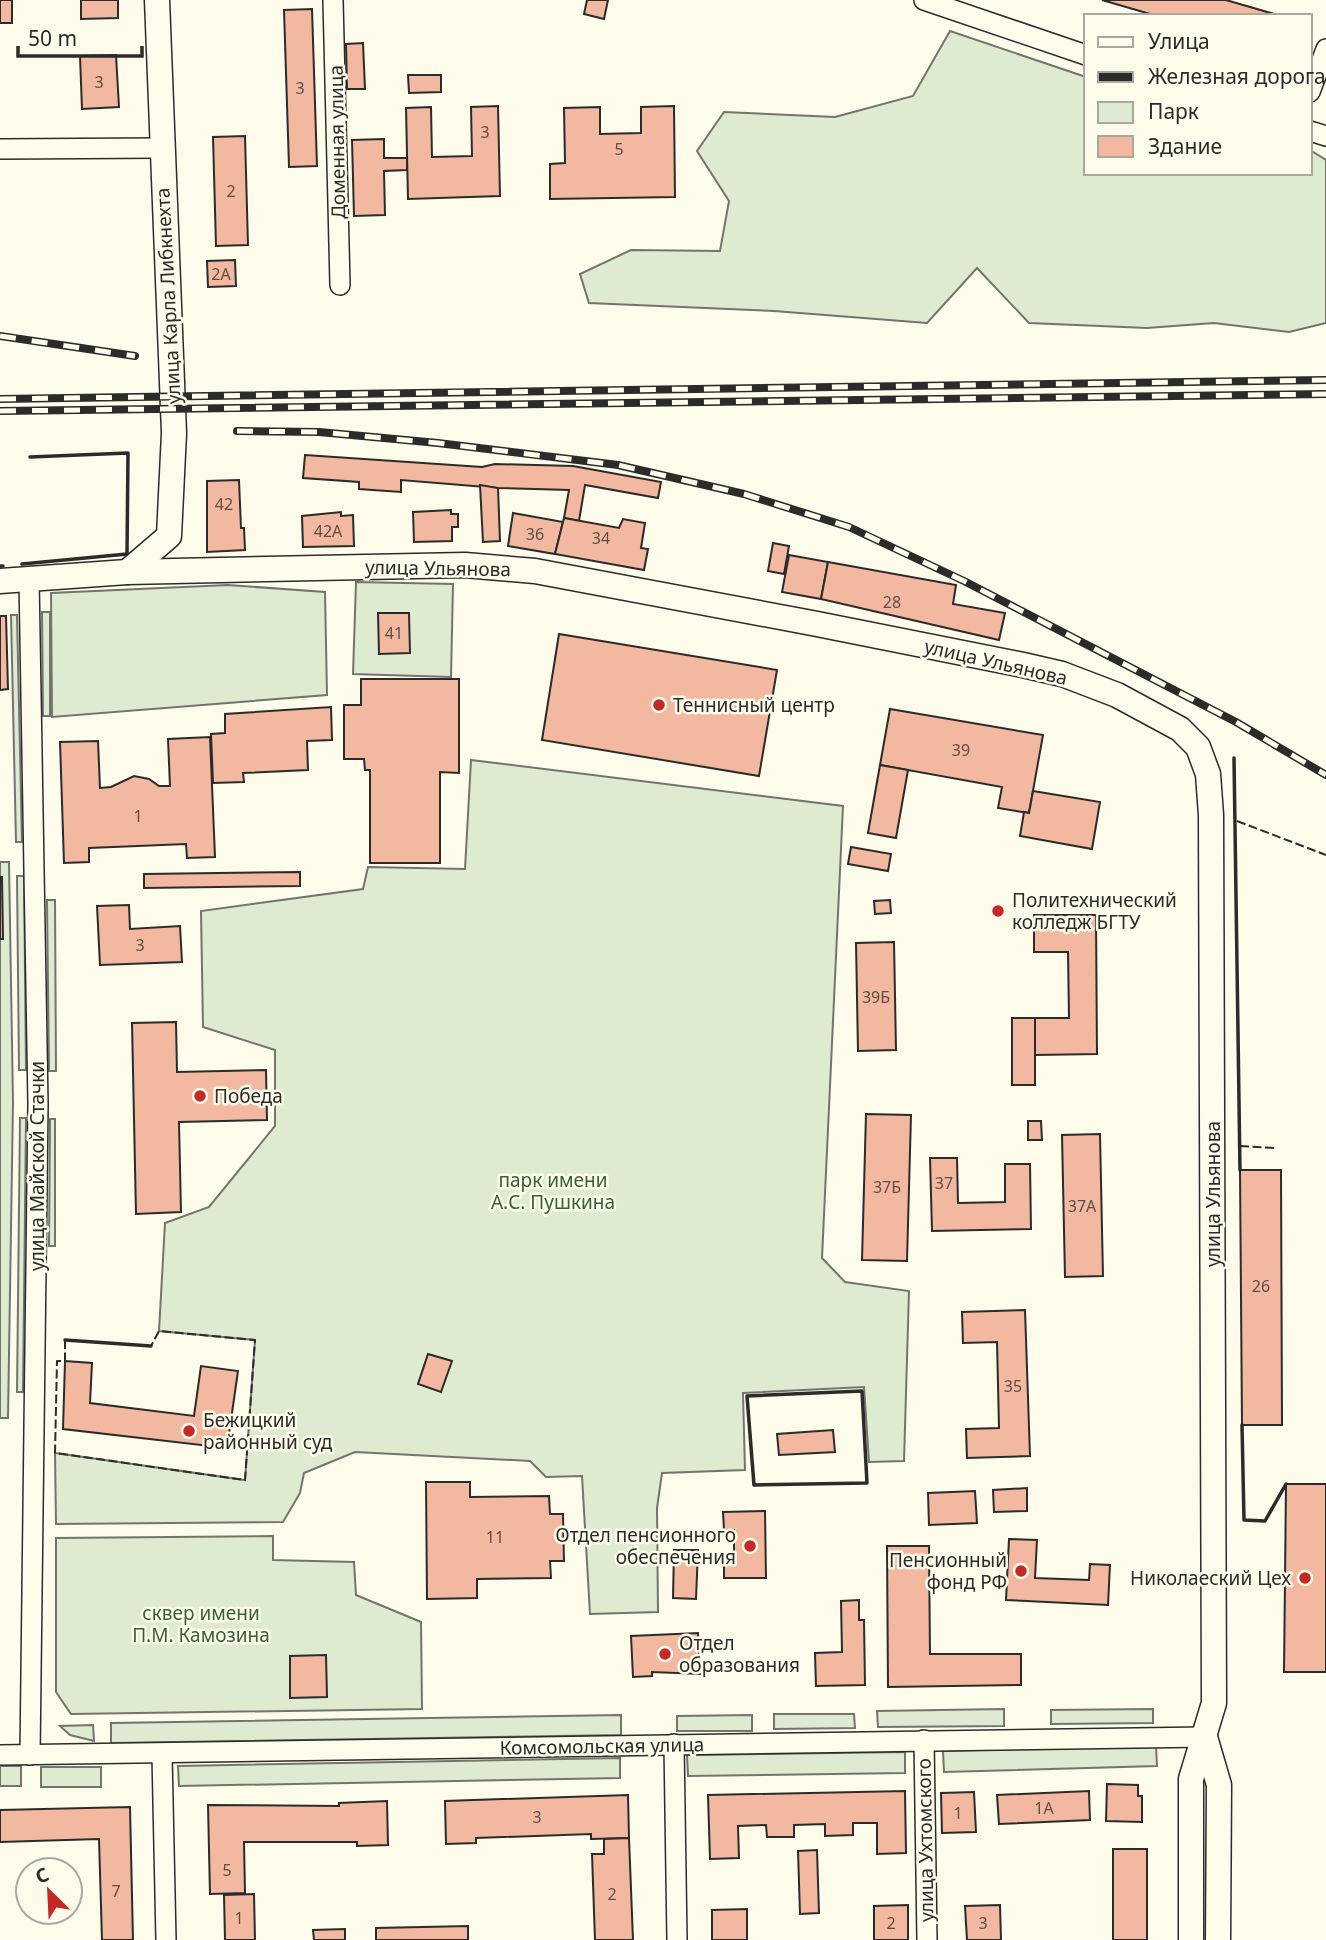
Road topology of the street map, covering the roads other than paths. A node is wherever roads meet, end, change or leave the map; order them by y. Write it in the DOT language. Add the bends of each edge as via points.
graph roads {
  1 [pos="157,0"];
  2 [pos="333,0"];
  3 [pos="924,0"];
  4 [pos="1326,49"];
  5 [pos="1084,54"];
  6 [pos="1312,87"];
  7 [pos="161,148"];
  8 [pos="0,149"];
  9 [pos="340,285"];
  10 [pos="168,538"];
  11 [pos="200,570"];
  12 [pos="127,572"];
  13 [pos="29,578"];
  14 [pos="0,581"];
  15 [pos="1205,1737"];
  16 [pos="924,1740"];
  17 [pos="674,1744"];
  18 [pos="0,1755"];
  19 [pos="30,1755"];
  20 [pos="162,1755"];
  21 [pos="166,1940"];
  22 [pos="677,1940"];
  23 [pos="926,1940"];
  24 [pos="1191,1940"];
  25 [pos="1218,1940"];
  1 -- 7 [label="main road, улица Карла Либкнехта"];
  2 -- 9 [label="street, Доменная улица"];
  3 -- 5 [label="street"];
  4 -- 6 [label="street"];
  7 -- 8 [label="street"];
  7 -- 10 [label="main road, улица Карла Либкнехта" via="174,433"];
  10 -- 11 [label="main road"];
  10 -- 12 [label="main road"];
  11 -- 12 [label="main road, улица Ульянова"];
  11 -- 15 [label="main road, улица Ульянова" via="407,565 535,571 1062,674 1151,712 1180,729 1198,747 1209,782 1212,1084 1214,1703"];
  12 -- 13 [label="main road, улица Ульянова"];
  13 -- 14 [label="main road, улица Ульянова"];
  13 -- 19 [label="street, улица Майской Стачки" via="38,1083"];
  15 -- 16 [label="street, Комсомольская улица"];
  15 -- 24 [label="main road, улица Ульянова" via="1191,1779"];
  15 -- 25 [label="main road" via="1219,1785"];
  16 -- 17 [label="street, Комсомольская улица"];
  16 -- 23 [label="street, улица Ухтомского"];
  17 -- 20 [label="street, Комсомольская улица"];
  17 -- 22 [label="street"];
  18 -- 19 [label="street, Комсомольская улица"];
  19 -- 20 [label="street, Комсомольская улица"];
  20 -- 21 [label="street"];
}
